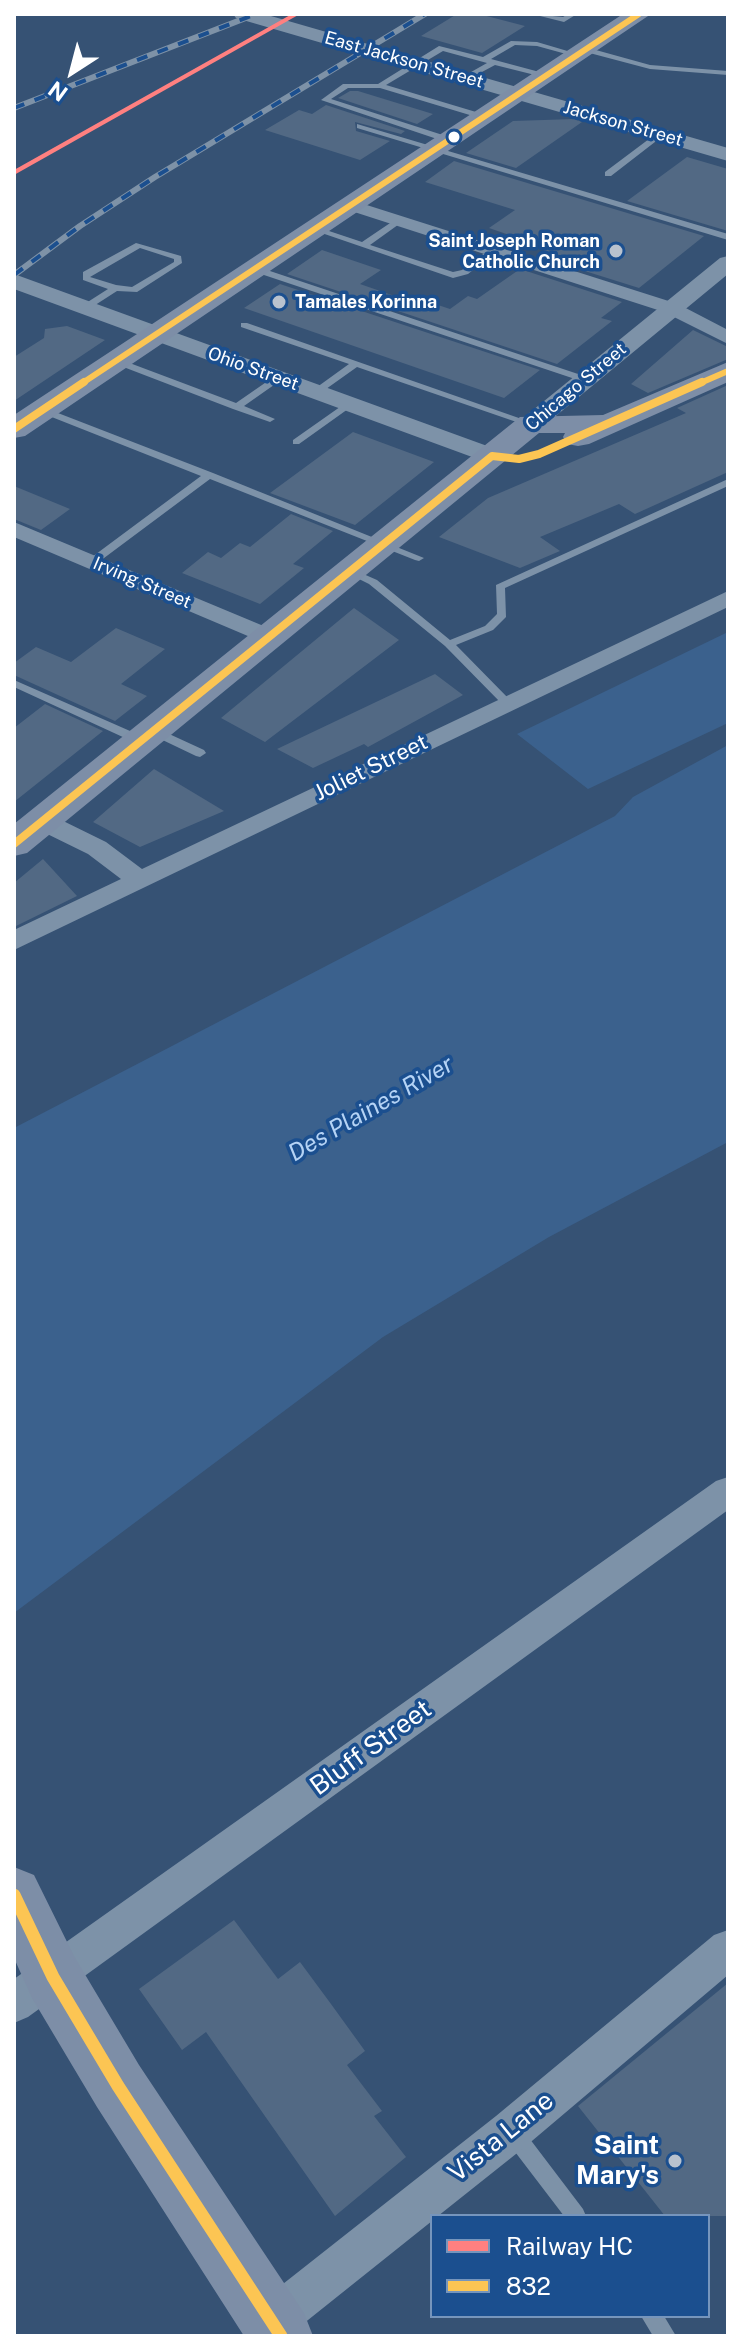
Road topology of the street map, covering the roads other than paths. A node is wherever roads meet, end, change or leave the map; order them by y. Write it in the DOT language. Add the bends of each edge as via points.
graph roads {
  1 [pos="243,14"];
  2 [pos="536,14"];
  3 [pos="573,14"];
  4 [pos="629,15"];
  5 [pos="581,52"];
  6 [pos="489,61"];
  7 [pos="417,63"];
  8 [pos="728,73"];
  9 [pos="544,76"];
  10 [pos="467,78"];
  11 [pos="380,86"];
  12 [pos="519,94"];
  13 [pos="483,117"];
  14 [pos="360,126"];
  15 [pos="660,135"];
  16 [pos="442,144"];
  17 [pos="728,155"];
  18 [pos="608,174"];
  19 [pos="351,205"];
  20 [pos="399,220"];
  21 [pos="314,229"];
  22 [pos="728,237"];
  23 [pos="364,245"];
  24 [pos="493,251"];
  25 [pos="728,263"];
  26 [pos="255,269"];
  27 [pos="14,281"];
  28 [pos="115,288"];
  29 [pos="86,307"];
  30 [pos="671,308"];
  31 [pos="244,325"];
  32 [pos="157,334"];
  33 [pos="728,338"];
  34 [pos="116,361"];
  35 [pos="355,364"];
  36 [pos="728,371"];
  37 [pos="278,378"];
  38 [pos="584,379"];
  39 [pos="316,392"];
  40 [pos="350,404"];
  41 [pos="236,407"];
  42 [pos="42,410"];
  43 [pos="270,419"];
  44 [pos="531,424"];
  45 [pos="604,424"];
  46 [pos="14,429"];
  47 [pos="296,442"];
  48 [pos="492,456"];
  49 [pos="209,475"];
  50 [pos="728,482"];
  51 [pos="14,529"];
  52 [pos="384,543"];
  53 [pos="419,558"];
  54 [pos="92,562"];
  55 [pos="348,571"];
  56 [pos="728,598"];
  57 [pos="270,637"];
  58 [pos="449,644"];
  59 [pos="14,683"];
  60 [pos="506,702"];
  61 [pos="148,736"];
  62 [pos="200,753"];
  63 [pos="42,821"];
  64 [pos="14,844"];
  65 [pos="141,881"];
  66 [pos="14,941"];
  67 [pos="728,1491"];
  68 [pos="14,1895"];
  69 [pos="728,1949"];
  70 [pos="34,1990"];
  71 [pos="511,2131"];
  72 [pos="574,2214"];
  73 [pos="652,2318"];
  74 [pos="276,2329"];
  75 [pos="666,2336"];
  1 -- 7 [label="street, East Jackson Street"];
  2 -- 3 [label="lane" via="564,20"];
  4 -- 5 [label="main road"];
  5 -- 6 [label="lane" via="514,43"];
  5 -- 8 [label="lane" via="650,67"];
  5 -- 9 [label="main road"];
  6 -- 7 [label="lane" via="442,48"];
  6 -- 9 [label="lane"];
  6 -- 10 [label="lane"];
  7 -- 10 [label="street, East Jackson Street"];
  7 -- 11 [label="lane"];
  9 -- 12 [label="main road"];
  10 -- 12 [label="street, East Jackson Street"];
  11 -- 13 [label="lane"];
  11 -- 16 [label="lane" via="346,86 325,100"];
  12 -- 13 [label="main road"];
  12 -- 15 [label="street, Jackson Street"];
  13 -- 16 [label="main road"];
  14 -- 16 [label="lane"];
  15 -- 17 [label="street, Jackson Street"];
  15 -- 18 [label="lane"];
  16 -- 19 [label="main road"];
  16 -- 22 [label="lane"];
  19 -- 20 [label="street"];
  19 -- 21 [label="main road"];
  20 -- 23 [label="lane"];
  20 -- 24 [label="street"];
  21 -- 23 [label="lane"];
  21 -- 26 [label="main road"];
  23 -- 24 [label="lane" via="453,275"];
  24 -- 30 [label="street"];
  25 -- 30 [label="street, Chicago Street"];
  26 -- 32 [label="main road"];
  26 -- 38 [label="lane"];
  27 -- 29 [label="street, Ohio Street"];
  28 -- 28 [label="lane" via="134,290 178,263 178,258 139,245 86,274"];
  28 -- 29 [label="lane"];
  29 -- 32 [label="street, Ohio Street"];
  30 -- 33 [label="street"];
  30 -- 38 [label="street, Chicago Street"];
  31 -- 35 [label="lane"];
  32 -- 34 [label="main road"];
  32 -- 37 [label="street, Ohio Street"];
  34 -- 41 [label="lane"];
  34 -- 42 [label="main road"];
  35 -- 39 [label="lane"];
  35 -- 44 [label="lane"];
  36 -- 45 [label="main road"];
  37 -- 39 [label="street, Ohio Street"];
  37 -- 41 [label="lane"];
  38 -- 44 [label="street, Chicago Street"];
  39 -- 40 [label="street, Ohio Street"];
  40 -- 47 [label="lane"];
  40 -- 48 [label="street, Ohio Street"];
  41 -- 43 [label="lane"];
  42 -- 46 [label="main road"];
  42 -- 49 [label="lane"];
  44 -- 45 [label="main road"];
  44 -- 48 [label="main road, Chicago Street"];
  45 -- 48 [label="main road" via="539,454 519,459"];
  48 -- 52 [label="main road, Chicago Street"];
  49 -- 52 [label="lane"];
  49 -- 54 [label="lane"];
  50 -- 58 [label="lane" via="500,587 502,615 489,628"];
  51 -- 54 [label="street, Irving Street"];
  52 -- 53 [label="lane"];
  52 -- 55 [label="main road, Chicago Street"];
  54 -- 57 [label="street, Irving Street"];
  55 -- 57 [label="main road, Chicago Street"];
  55 -- 58 [label="lane" via="373,582"];
  56 -- 60 [label="street, Joliet Street"];
  57 -- 61 [label="main road, Chicago Street"];
  58 -- 60 [label="lane"];
  59 -- 61 [label="lane"];
  60 -- 65 [label="street, Joliet Street"];
  61 -- 62 [label="lane"];
  61 -- 63 [label="main road, Chicago Street"];
  63 -- 64 [label="main road, Chicago Street"];
  63 -- 65 [label="street" via="97,848"];
  65 -- 66 [label="street, Joliet Street"];
  67 -- 70 [label="street, Bluff Street"];
  68 -- 70 [label="main road"];
  69 -- 71 [label="street, Vista Lane"];
  70 -- 74 [label="main road" via="118,2086"];
  71 -- 72 [label="lane"];
  71 -- 74 [label="street, Vista Lane"];
  73 -- 75 [label="lane"];
}
